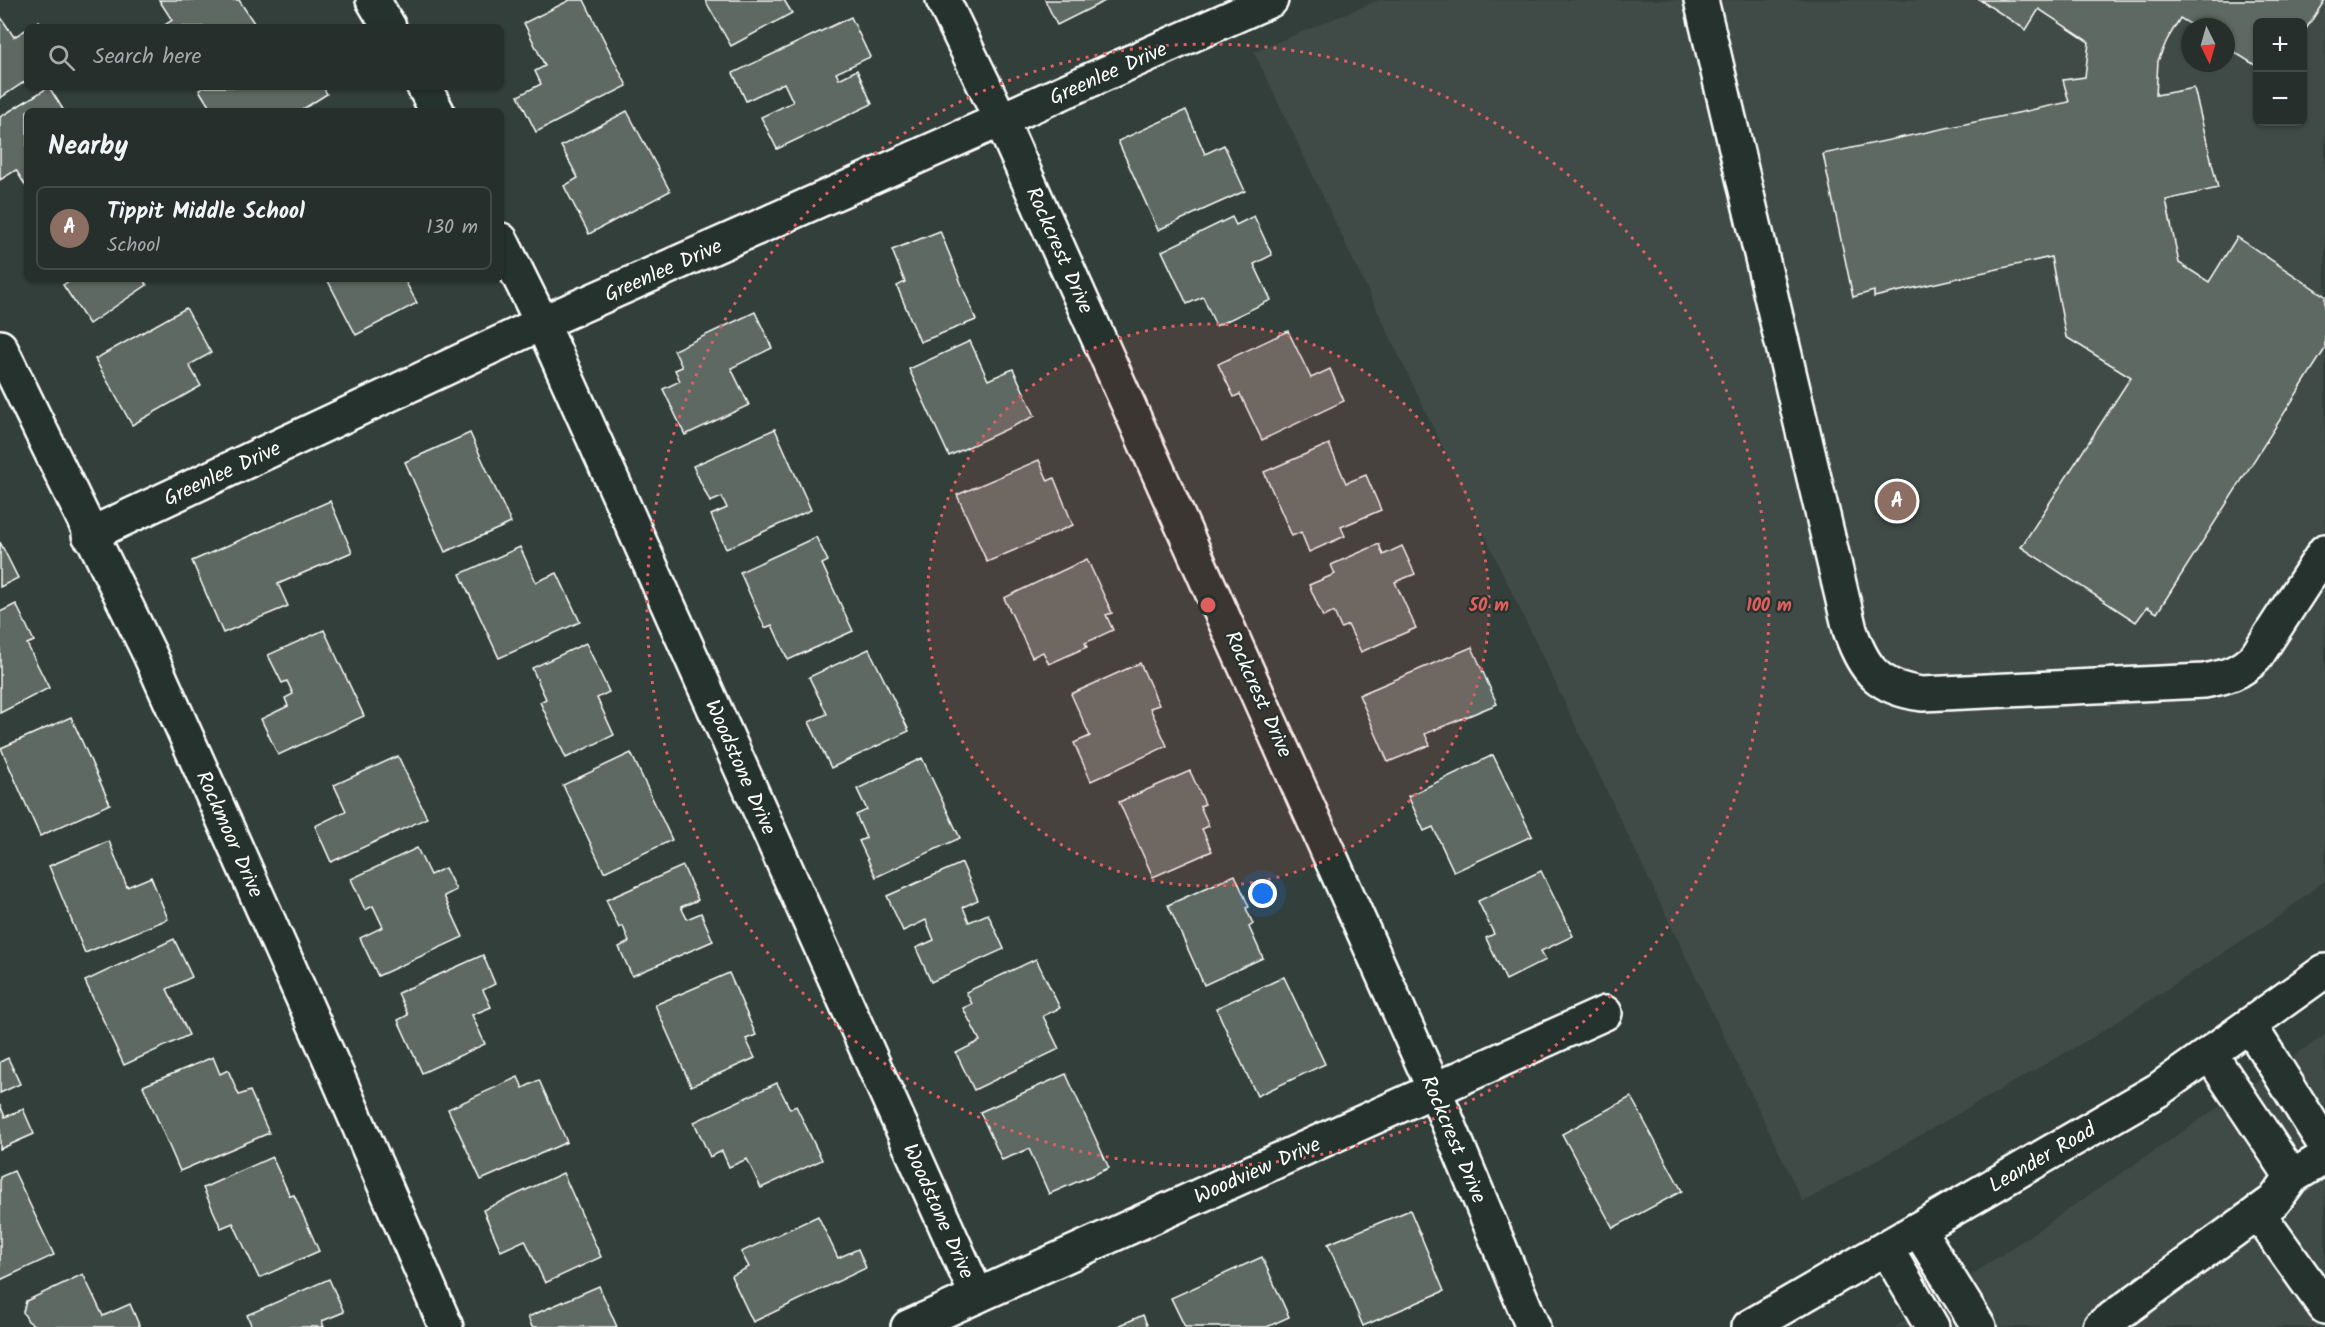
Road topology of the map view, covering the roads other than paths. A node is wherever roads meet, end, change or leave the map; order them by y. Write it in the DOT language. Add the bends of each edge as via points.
graph roads {
  1 [pos="373,0"];
  2 [pos="943,0"];
  3 [pos="1271,0"];
  4 [pos="1701,0"];
  5 [pos="387,24"];
  6 [pos="426,90"];
  7 [pos="435,108"];
  8 [pos="1001,120"];
  9 [pos="504,246"];
  10 [pos="542,323"];
  11 [pos="0,347"];
  12 [pos="89,535"];
  13 [pos="2325,551"];
  14 [pos="2325,971"];
  15 [pos="1605,1013"];
  16 [pos="2250,1026"];
  17 [pos="2210,1054"];
  18 [pos="1434,1089"];
  19 [pos="2325,1145"];
  20 [pos="2325,1157"];
  21 [pos="2292,1177"];
  22 [pos="2259,1213"];
  23 [pos="1918,1229"];
  24 [pos="1886,1248"];
  25 [pos="977,1296"];
  26 [pos="2325,1307"];
  27 [pos="446,1327"];
  28 [pos="908,1327"];
  29 [pos="1533,1327"];
  30 [pos="1749,1327"];
  31 [pos="1932,1327"];
  32 [pos="1979,1327"];
  33 [pos="2100,1327"];
  1 -- 5 [label="street"];
  2 -- 8 [label="street, Rockcrest Drive"];
  3 -- 8 [label="street, Greenlee Drive"];
  4 -- 13 [label="street" via="1850,630 1858,655 1885,685 1922,694 2226,677 2243,670 2256,657"];
  6 -- 7 [label="street"];
  8 -- 10 [label="street, Greenlee Drive"];
  8 -- 18 [label="street, Rockcrest Drive"];
  9 -- 10 [label="street, Woodstone Drive"];
  10 -- 12 [label="street, Greenlee Drive"];
  10 -- 25 [label="street, Woodstone Drive"];
  11 -- 12 [label="street, Rockmoor Drive"];
  12 -- 27 [label="street, Rockmoor Drive" via="150,655"];
  14 -- 16 [label="street, Leander Road"];
  15 -- 18 [label="street, Woodview Drive"];
  16 -- 17 [label="street, Leander Road"];
  16 -- 19 [label="street"];
  17 -- 21 [label="street"];
  17 -- 23 [label="street, Leander Road" via="2158,1090"];
  18 -- 25 [label="street, Woodview Drive"];
  18 -- 29 [label="street, Rockcrest Drive"];
  20 -- 21 [label="street"];
  21 -- 22 [label="street"];
  22 -- 26 [label="street"];
  22 -- 33 [label="street"];
  23 -- 24 [label="street, Leander Road"];
  23 -- 32 [label="street"];
  24 -- 30 [label="street, Leander Road"];
  24 -- 31 [label="street"];
  25 -- 28 [label="street, Woodview Drive"];
}
